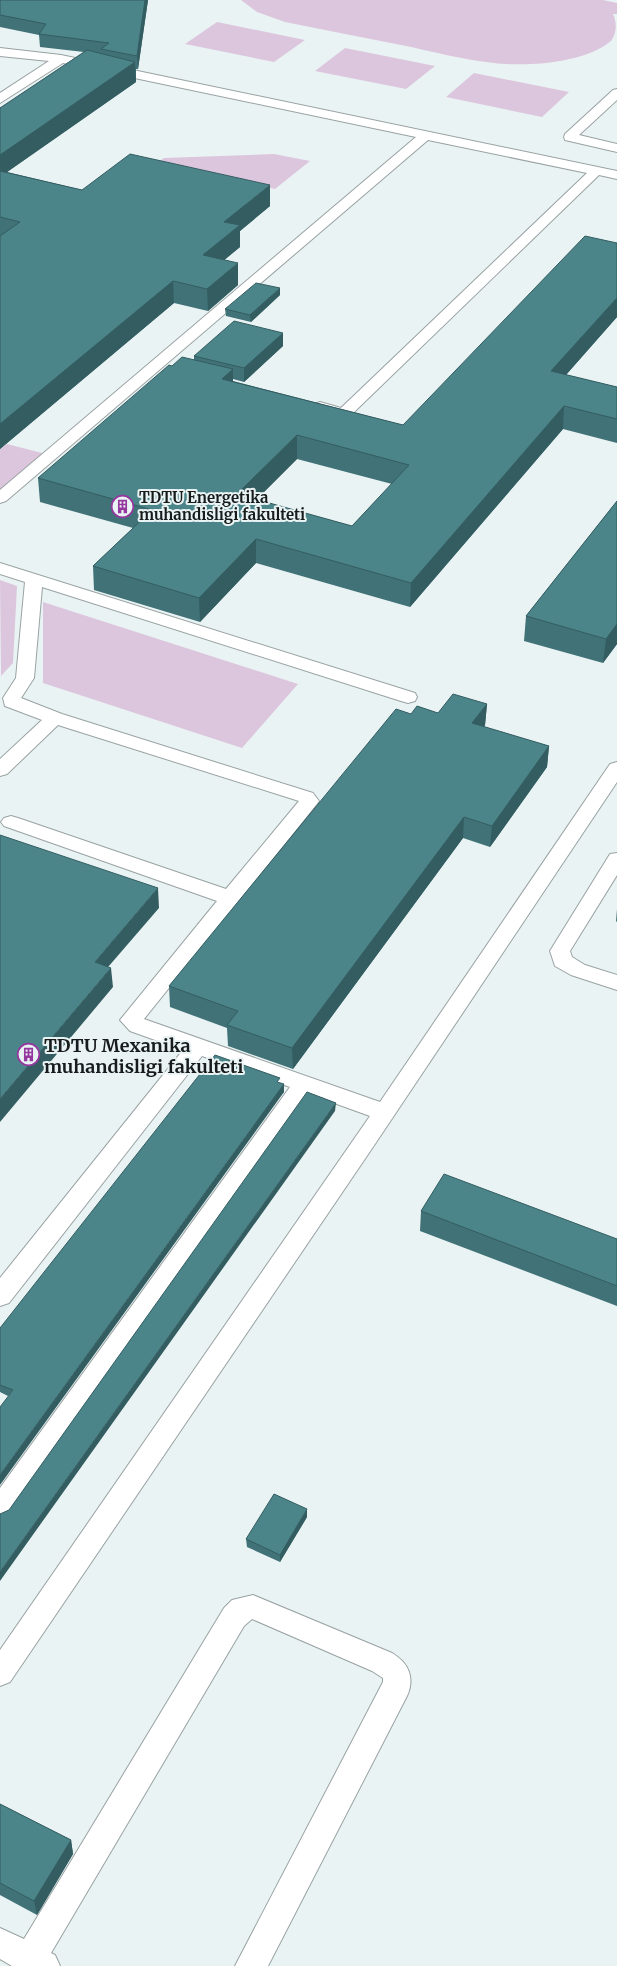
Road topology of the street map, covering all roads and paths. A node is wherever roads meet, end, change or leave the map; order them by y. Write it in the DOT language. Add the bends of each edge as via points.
graph roads {
  1 [pos="0,52"];
  2 [pos="60,59"];
  3 [pos="617,93"];
  4 [pos="0,99"];
  5 [pos="426,135"];
  6 [pos="617,148"];
  7 [pos="596,171"];
  8 [pos="617,175"];
  9 [pos="154,366"];
  10 [pos="173,371"];
  11 [pos="306,404"];
  12 [pos="0,498"];
  13 [pos="0,568"];
  14 [pos="34,580"];
  15 [pos="408,697"];
  16 [pos="55,718"];
  17 [pos="617,768"];
  18 [pos="0,770"];
  19 [pos="10,822"];
  20 [pos="617,859"];
  21 [pos="230,898"];
  22 [pos="617,983"];
  23 [pos="198,1046"];
  24 [pos="304,1084"];
  25 [pos="384,1112"];
  26 [pos="0,1296"];
  27 [pos="0,1509"];
  28 [pos="0,1674"];
  29 [pos="0,1943"];
  30 [pos="37,1962"];
  31 [pos="251,1966"];
  1 -- 2 [label="lane"];
  2 -- 4 [label="lane"];
  2 -- 5 [label="lane"];
  3 -- 6 [label="lane" via="570,136"];
  5 -- 7 [label="lane"];
  5 -- 9 [label="lane"];
  7 -- 8 [label="lane"];
  7 -- 11 [label="lane" via="344,413"];
  9 -- 10 [label="lane"];
  9 -- 12 [label="lane"];
  13 -- 14 [label="lane"];
  14 -- 15 [label="lane"];
  14 -- 16 [label="lane" via="25,678 12,702"];
  16 -- 18 [label="lane"];
  16 -- 21 [label="lane" via="306,797 309,801 307,806"];
  17 -- 25 [label="lane"];
  19 -- 21 [label="lane"];
  20 -- 22 [label="lane" via="560,951 562,960 578,970"];
  21 -- 23 [label="lane" via="131,1020 138,1026"];
  23 -- 24 [label="lane"];
  23 -- 26 [label="lane"];
  24 -- 25 [label="lane"];
  24 -- 27 [label="lane"];
  25 -- 28 [label="lane"];
  29 -- 30 [label="lane"];
  30 -- 31 [label="lane" via="234,1617 242,1609 253,1607 382,1662 394,1668 398,1677 397,1687"];
}
